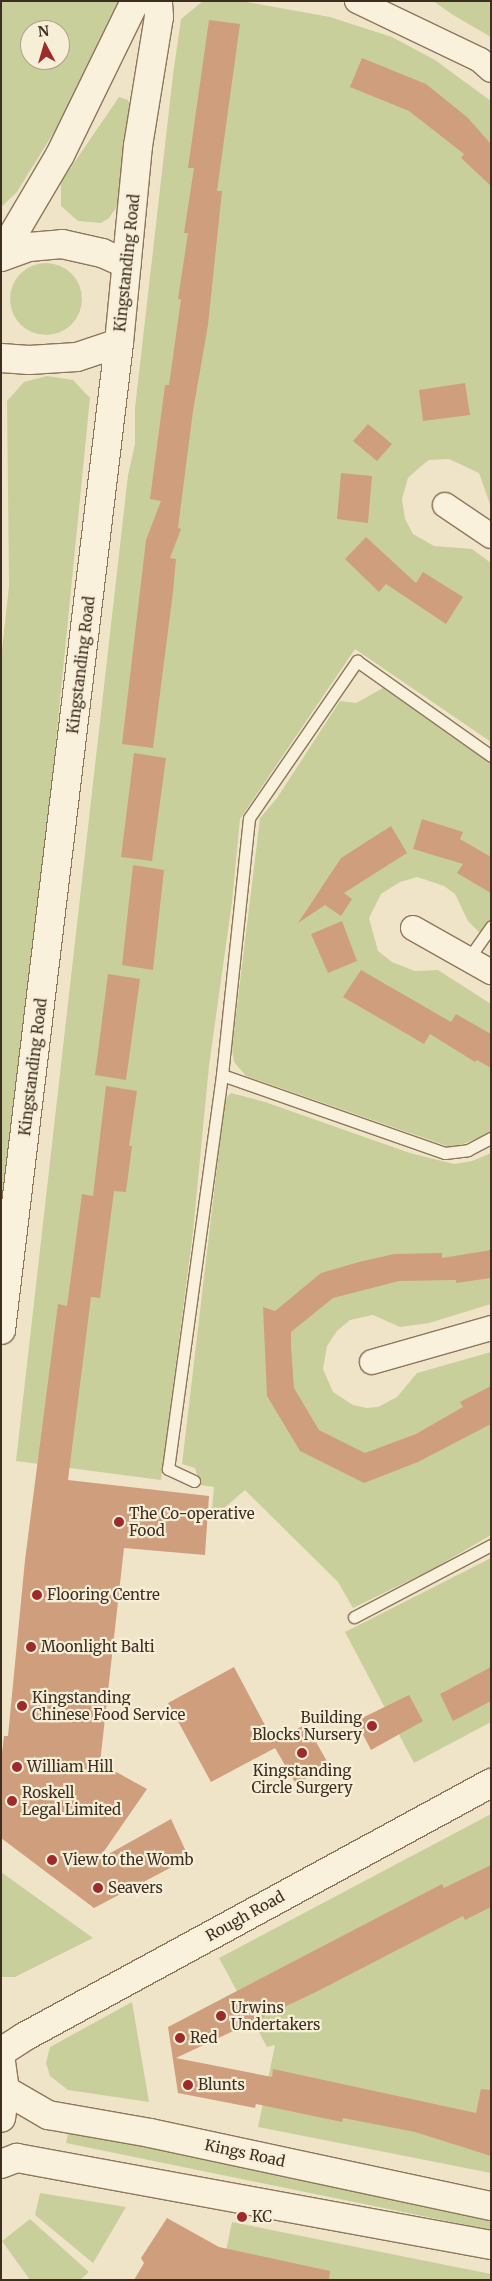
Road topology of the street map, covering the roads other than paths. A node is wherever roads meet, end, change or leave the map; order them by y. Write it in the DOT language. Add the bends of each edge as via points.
graph roads {
  1 [pos="135,1"];
  2 [pos="158,1"];
  3 [pos="357,1"];
  4 [pos="491,70"];
  5 [pos="1,256"];
  6 [pos="127,264"];
  7 [pos="119,343"];
  8 [pos="1,358"];
  9 [pos="446,505"];
  10 [pos="491,536"];
  11 [pos="491,756"];
  12 [pos="491,926"];
  13 [pos="413,928"];
  14 [pos="469,958"];
  15 [pos="491,972"];
  16 [pos="222,1075"];
  17 [pos="491,1138"];
  18 [pos="491,1328"];
  19 [pos="1,1330"];
  20 [pos="372,1362"];
  21 [pos="194,1481"];
  22 [pos="491,1546"];
  23 [pos="354,1617"];
  24 [pos="491,1783"];
  25 [pos="1,2052"];
  26 [pos="1,2062"];
  27 [pos="5,2090"];
  28 [pos="1,2118"];
  29 [pos="1,2164"];
  30 [pos="491,2206"];
  31 [pos="491,2245"];
  1 -- 5 [label="main road" via="60,155"];
  2 -- 6 [label="main road, Kingstanding Road" via="159,17 138,146"];
  3 -- 4 [label="street" via="480,60"];
  5 -- 6 [label="main road" via="30,247 62,244 102,253"];
  6 -- 7 [label="main road, Kingstanding Road"];
  7 -- 8 [label="main road" via="77,357"];
  7 -- 19 [label="main road, Kingstanding Road"];
  9 -- 10 [label="street"];
  11 -- 16 [label="lane" via="357,661 249,818"];
  12 -- 14 [label="lane"];
  13 -- 14 [label="street"];
  14 -- 15 [label="street"];
  16 -- 17 [label="lane" via="444,1153 468,1150"];
  16 -- 21 [label="lane" via="168,1469"];
  18 -- 20 [label="street"];
  22 -- 23 [label="lane"];
  24 -- 25 [label="main road, Rough Road" via="41,2027"];
  26 -- 27 [label="main road"];
  27 -- 28 [label="main road"];
  27 -- 30 [label="main road, Kings Road" via="48,2115 150,2133"];
  29 -- 31 [label="main road" via="16,2158 26,2159"];
}
